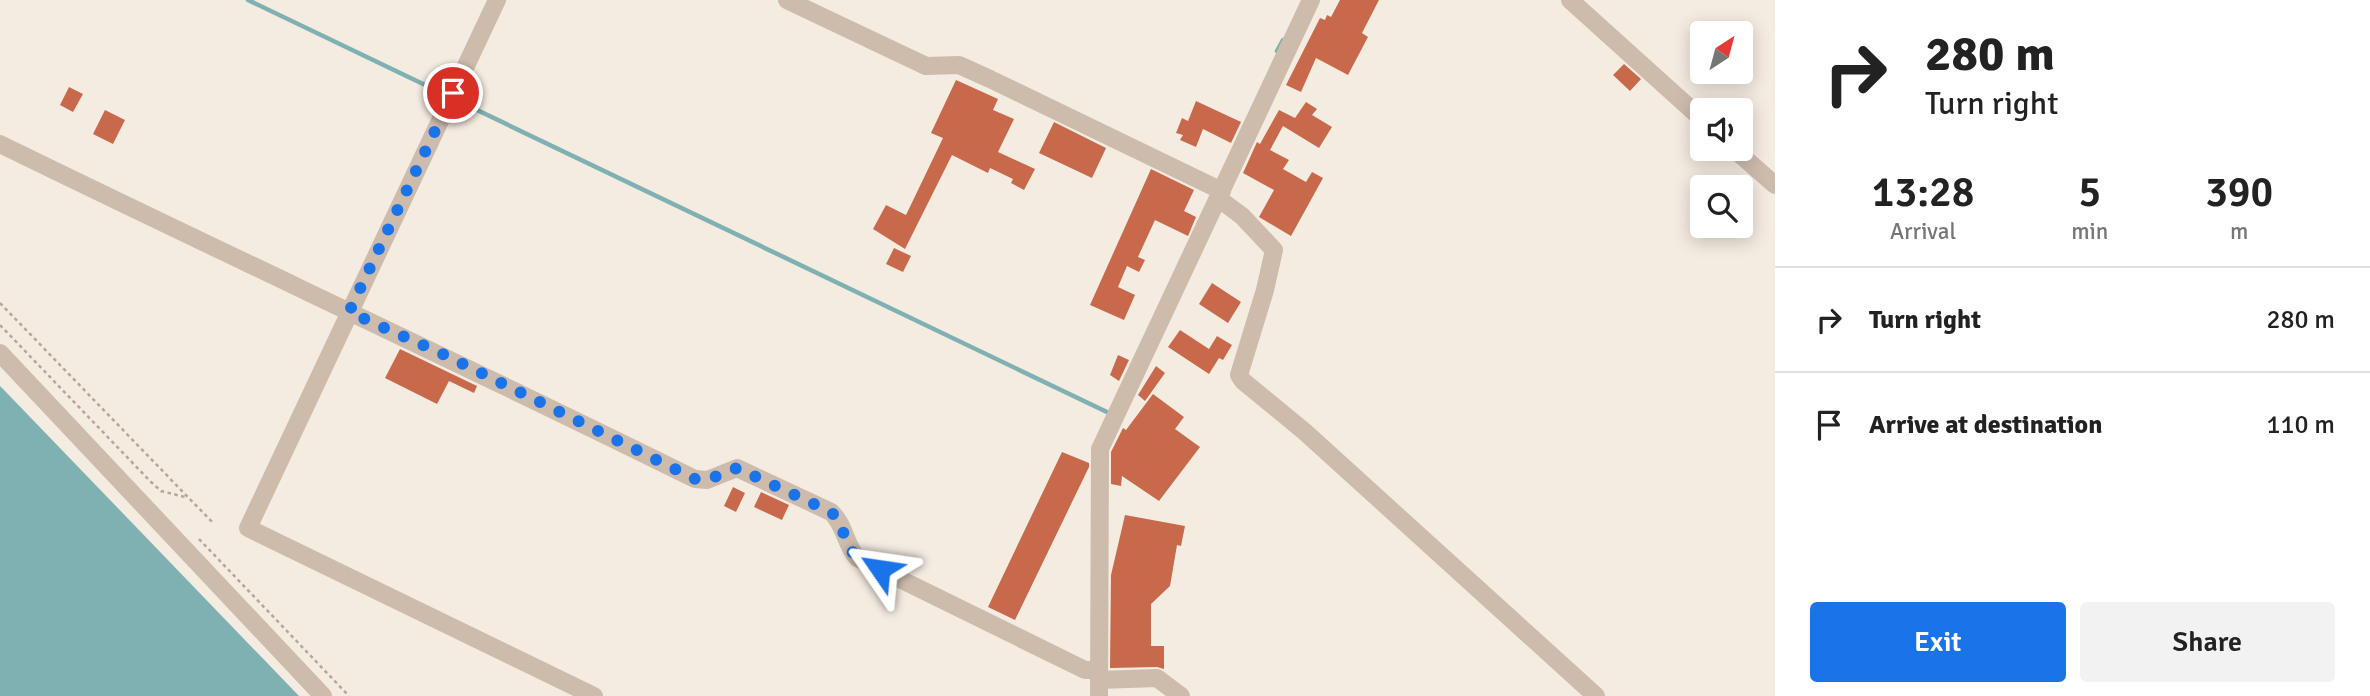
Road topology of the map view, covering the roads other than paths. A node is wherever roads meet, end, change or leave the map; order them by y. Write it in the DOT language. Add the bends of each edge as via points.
graph roads {
  1 [pos="498,0"];
  2 [pos="787,0"];
  3 [pos="1311,0"];
  4 [pos="1570,0"];
  5 [pos="1690,108"];
  6 [pos="0,144"];
  7 [pos="1747,161"];
  8 [pos="1775,186"];
  9 [pos="1221,195"];
  10 [pos="349,312"];
  11 [pos="0,353"];
  12 [pos="1099,682"];
  13 [pos="323,696"];
  14 [pos="594,696"];
  15 [pos="1181,696"];
  16 [pos="1596,696"];
  1 -- 10 [label="street"];
  2 -- 9 [label="street" via="926,66 959,65"];
  3 -- 9 [label="street"];
  4 -- 5 [label="street"];
  6 -- 10 [label="street"];
  7 -- 8 [label="street"];
  9 -- 12 [label="street" via="1100,449"];
  9 -- 16 [label="street" via="1274,250 1239,375 1243,381"];
  10 -- 12 [label="street" via="695,479 707,480 737,468 831,512 857,558 1085,670"];
  10 -- 14 [label="street" via="248,528"];
  11 -- 13 [label="street"];
  12 -- 15 [label="street" via="1157,678"];
}
